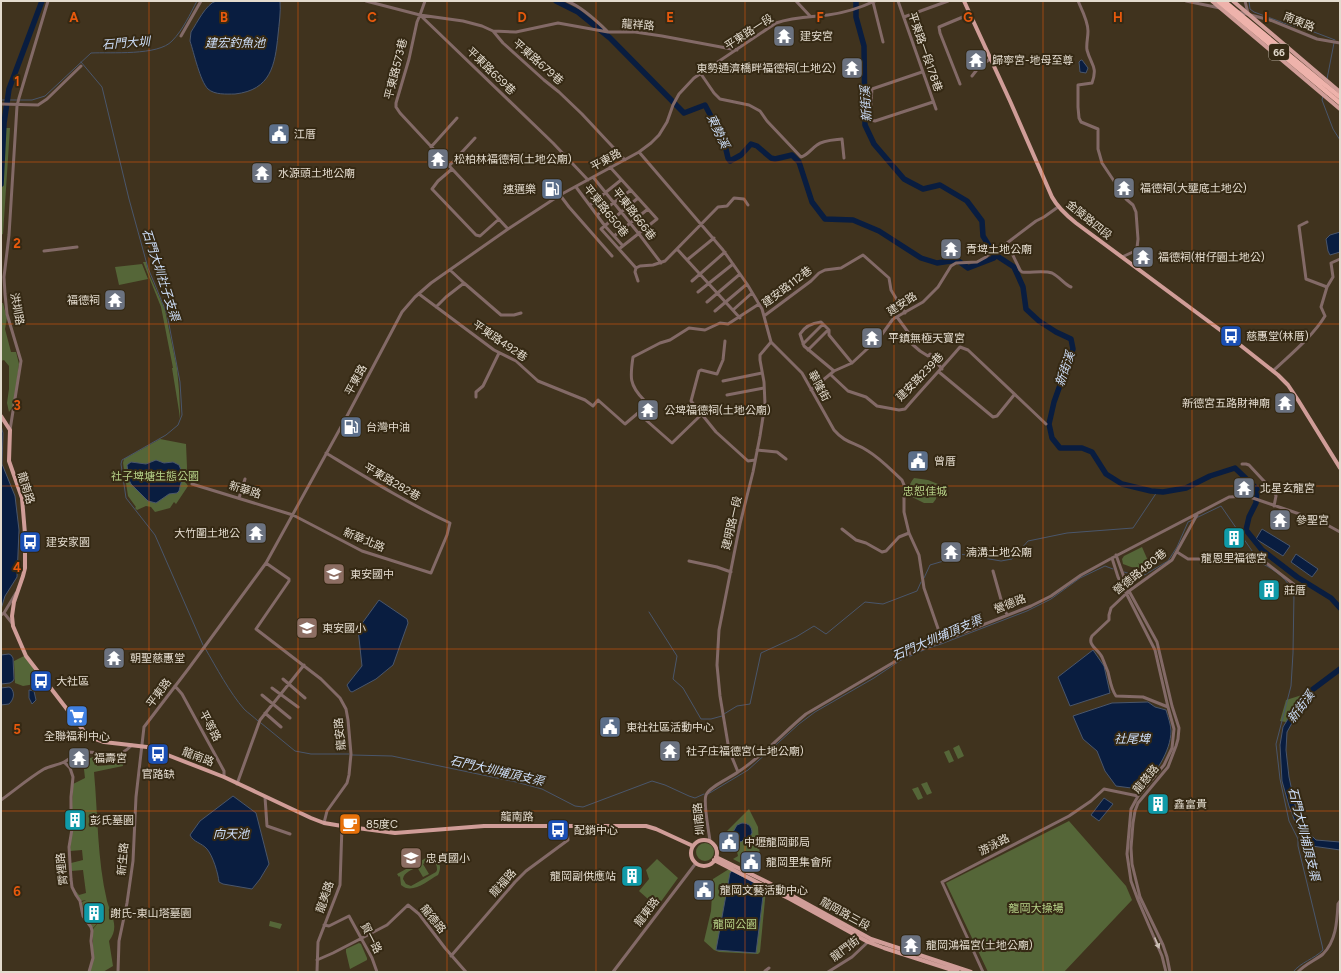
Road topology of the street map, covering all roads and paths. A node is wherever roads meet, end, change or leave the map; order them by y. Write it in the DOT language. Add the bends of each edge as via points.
graph roads {
  1 [pos="48,1"];
  2 [pos="201,1"];
  3 [pos="366,1"];
  4 [pos="425,1"];
  5 [pos="567,1"];
  6 [pos="796,1"];
  7 [pos="874,1"];
  8 [pos="898,1"];
  9 [pos="948,1"];
  10 [pos="964,1"];
  11 [pos="1078,1"];
  12 [pos="1186,1"];
  13 [pos="1212,1"];
  14 [pos="1218,1"];
  15 [pos="1224,1"];
  16 [pos="1233,1"];
  17 [pos="1245,1"];
  18 [pos="1220,8"];
  19 [pos="970,14"];
  20 [pos="1250,14"];
  21 [pos="420,15"];
  22 [pos="810,16"];
  23 [pos="904,17"];
  24 [pos="493,31"];
  25 [pos="608,32"];
  26 [pos="181,36"];
  27 [pos="883,42"];
  28 [pos="1340,43"];
  29 [pos="737,50"];
  30 [pos="988,54"];
  31 [pos="990,58"];
  32 [pos="978,59"];
  33 [pos="81,66"];
  34 [pos="922,72"];
  35 [pos="701,74"];
  36 [pos="972,76"];
  37 [pos="960,84"];
  38 [pos="1340,92"];
  39 [pos="1340,97"];
  40 [pos="17,102"];
  41 [pos="933,102"];
  42 [pos="1340,103"];
  43 [pos="1,104"];
  44 [pos="673,105"];
  45 [pos="936,109"];
  46 [pos="1340,109"];
  47 [pos="457,118"];
  48 [pos="475,138"];
  49 [pos="431,147"];
  50 [pos="639,152"];
  51 [pos="844,158"];
  52 [pos="625,160"];
  53 [pos="449,166"];
  54 [pos="610,168"];
  55 [pos="452,169"];
  56 [pos="593,177"];
  57 [pos="588,180"];
  58 [pos="621,180"];
  59 [pos="576,187"];
  60 [pos="631,190"];
  61 [pos="606,192"];
  62 [pos="560,195"];
  63 [pos="638,198"];
  64 [pos="614,202"];
  65 [pos="590,205"];
  66 [pos="748,205"];
  67 [pos="1058,207"];
  68 [pos="648,209"];
  69 [pos="622,212"];
  70 [pos="597,215"];
  71 [pos="499,219"];
  72 [pos="1307,222"];
  73 [pos="630,223"];
  74 [pos="702,224"];
  75 [pos="605,226"];
  76 [pos="508,229"];
  77 [pos="639,234"];
  78 [pos="614,236"];
  79 [pos="714,238"];
  80 [pos="1007,243"];
  81 [pos="623,246"];
  82 [pos="77,247"];
  83 [pos="619,249"];
  84 [pos="677,249"];
  85 [pos="44,251"];
  86 [pos="725,252"];
  87 [pos="612,256"];
  88 [pos="1122,258"];
  89 [pos="1340,259"];
  90 [pos="688,260"];
  91 [pos="661,263"];
  92 [pos="733,264"];
  93 [pos="636,268"];
  94 [pos="450,270"];
  95 [pos="700,274"];
  96 [pos="740,274"];
  97 [pos="692,281"];
  98 [pos="638,282"];
  99 [pos="464,283"];
  100 [pos="709,284"];
  101 [pos="747,284"];
  102 [pos="1071,287"];
  103 [pos="1327,287"];
  104 [pos="698,292"];
  105 [pos="717,293"];
  106 [pos="752,293"];
  107 [pos="418,294"];
  108 [pos="707,302"];
  109 [pos="726,302"];
  110 [pos="759,304"];
  111 [pos="436,307"];
  112 [pos="733,310"];
  113 [pos="715,311"];
  114 [pos="521,313"];
  115 [pos="905,313"];
  116 [pos="764,316"];
  117 [pos="898,317"];
  118 [pos="740,318"];
  119 [pos="823,324"];
  120 [pos="829,330"];
  121 [pos="725,341"];
  122 [pos="771,342"];
  123 [pos="803,344"];
  124 [pos="808,350"];
  125 [pos="499,353"];
  126 [pos="21,361"];
  127 [pos="852,363"];
  128 [pos="942,369"];
  129 [pos="834,371"];
  130 [pos="1273,371"];
  131 [pos="939,372"];
  132 [pos="762,373"];
  133 [pos="831,375"];
  134 [pos="723,381"];
  135 [pos="764,388"];
  136 [pos="811,390"];
  137 [pos="727,395"];
  138 [pos="1014,395"];
  139 [pos="476,397"];
  140 [pos="638,413"];
  141 [pos="702,414"];
  142 [pos="1,416"];
  143 [pos="1046,424"];
  144 [pos="10,430"];
  145 [pos="757,450"];
  146 [pos="326,453"];
  147 [pos="786,459"];
  148 [pos="755,460"];
  149 [pos="1242,464"];
  150 [pos="1340,468"];
  151 [pos="245,479"];
  152 [pos="192,484"];
  153 [pos="239,498"];
  154 [pos="1274,506"];
  155 [pos="1198,513"];
  156 [pos="293,515"];
  157 [pos="842,529"];
  158 [pos="1340,532"];
  159 [pos="910,533"];
  160 [pos="1177,552"];
  161 [pos="1116,555"];
  162 [pos="1112,558"];
  163 [pos="690,561"];
  164 [pos="266,562"];
  165 [pos="993,571"];
  166 [pos="731,572"];
  167 [pos="431,573"];
  168 [pos="1296,586"];
  169 [pos="18,590"];
  170 [pos="1129,591"];
  171 [pos="1127,594"];
  172 [pos="2,614"];
  173 [pos="1006,615"];
  174 [pos="13,626"];
  175 [pos="942,640"];
  176 [pos="304,665"];
  177 [pos="283,679"];
  178 [pos="288,684"];
  179 [pos="175,686"];
  180 [pos="272,688"];
  181 [pos="280,694"];
  182 [pos="262,695"];
  183 [pos="306,698"];
  184 [pos="272,704"];
  185 [pos="1170,706"];
  186 [pos="298,707"];
  187 [pos="265,713"];
  188 [pos="290,718"];
  189 [pos="281,727"];
  190 [pos="132,745"];
  191 [pos="142,747"];
  192 [pos="64,762"];
  193 [pos="738,772"];
  194 [pos="224,777"];
  195 [pos="237,784"];
  196 [pos="706,794"];
  197 [pos="1138,796"];
  198 [pos="265,797"];
  199 [pos="1142,798"];
  200 [pos="1,800"];
  201 [pos="324,823"];
  202 [pos="342,826"];
  203 [pos="567,827"];
  204 [pos="1130,830"];
  205 [pos="290,834"];
  206 [pos="710,841"];
  207 [pos="693,846"];
  208 [pos="715,858"];
  209 [pos="696,863"];
  210 [pos="1340,902"];
  211 [pos="324,925"];
  212 [pos="362,939"];
  213 [pos="870,940"];
  214 [pos="452,956"];
  215 [pos="317,960"];
  216 [pos="769,968"];
  217 [pos="765,971"];
  218 [pos="89,972"];
  219 [pos="118,972"];
  220 [pos="318,972"];
  221 [pos="377,972"];
  222 [pos="466,972"];
  223 [pos="613,972"];
  224 [pos="828,972"];
  225 [pos="958,972"];
  226 [pos="972,972"];
  227 [pos="983,972"];
  228 [pos="1166,972"];
  229 [pos="1170,972"];
  230 [pos="1298,972"];
  1 -- 40 [label="street, 洪圳路"];
  2 -- 26 [label="street"];
  3 -- 21 [label="street, 平東路659巷"];
  4 -- 21 [label="street"];
  5 -- 25 [label="street, 龍祥路" via="584,11"];
  6 -- 22 [label="street"];
  7 -- 22 [label="street, 平東路一段" via="850,11"];
  7 -- 27 [label="street"];
  8 -- 23 [label="street, 平東路一段178巷"];
  9 -- 23 [label="street"];
  10 -- 19 [label="main road, 金陵路四段"];
  11 -- 88 [label="street" via="1088,30 1086,44 1095,71 1092,83 1078,86 1079,118 1081,122 1098,129 1098,149 1102,163 1136,212 1137,248"];
  12 -- 18 [label="street, 南東路"];
  13 -- 18 [label="main road, 66"];
  14 -- 42 [label="highway, 66, bridge"];
  15 -- 39 [label="highway, 66, bridge"];
  16 -- 20 [label="main road, 66"];
  17 -- 20 [label="street"];
  18 -- 20 [label="street, 南東路"];
  18 -- 46 [label="main road, 66"];
  19 -- 30 [label="main road, 金陵路四段"];
  19 -- 37 [label="street" via="939,27"];
  20 -- 28 [label="street, 南東路" via="1317,39"];
  20 -- 38 [label="main road, 66"];
  21 -- 24 [label="street, 平東路679巷" via="463,21"];
  21 -- 49 [label="street, 平東路573巷" via="396,107"];
  21 -- 57 [label="street, 平東路659巷"];
  22 -- 29 [label="street, 平東路一段" via="776,23"];
  23 -- 34 [label="street, 平東路一段178巷"];
  24 -- 25 [label="street, 龍祥路" via="516,32 558,23"];
  24 -- 52 [label="street, 平東路679巷" via="503,43 559,92"];
  25 -- 29 [label="street, 龍祥路" via="635,32"];
  29 -- 35 [label="street, 平東路一段"];
  30 -- 31 [label="main road, 金陵路四段"];
  30 -- 32 [label="street"];
  31 -- 36 [label="street"];
  31 -- 67 [label="main road, 金陵路四段"];
  33 -- 40 [label="street" via="38,105"];
  34 -- 41 [label="street, 平東路一段178巷"];
  34 -- 41 [label="street" via="872,89 871,120 875,121"];
  35 -- 44 [label="street, 平東路一段" via="679,94"];
  35 -- 51 [label="street" via="720,98 749,105 760,111 801,157 822,142 842,139"];
  40 -- 43 [label="street"];
  40 -- 126 [label="street, 洪圳路" via="4,294 7,314"];
  41 -- 45 [label="street, 平東路一段178巷"];
  44 -- 50 [label="street, 平東路" via="659,134"];
  47 -- 49 [label="street"];
  48 -- 53 [label="street"];
  49 -- 53 [label="street, 平東路573巷"];
  50 -- 52 [label="street, 平東路"];
  50 -- 74 [label="street"];
  52 -- 54 [label="street, 平東路"];
  53 -- 55 [label="street, 平東路573巷"];
  54 -- 56 [label="street, 平東路"];
  54 -- 58 [label="street"];
  55 -- 71 [label="street, 平東路573巷"];
  55 -- 71 [label="street" via="432,189 476,235 480,236"];
  56 -- 57 [label="street, 平東路"];
  56 -- 61 [label="street, 平東路666巷"];
  57 -- 59 [label="street, 平東路"];
  58 -- 60 [label="street"];
  58 -- 61 [label="street"];
  59 -- 62 [label="street, 平東路"];
  59 -- 65 [label="street, 平東路650巷"];
  60 -- 63 [label="street"];
  60 -- 64 [label="street"];
  61 -- 64 [label="street, 平東路666巷"];
  61 -- 65 [label="street"];
  62 -- 76 [label="street, 平東路"];
  62 -- 87 [label="street"];
  63 -- 68 [label="street"];
  63 -- 69 [label="street"];
  64 -- 69 [label="street, 平東路666巷"];
  64 -- 70 [label="street"];
  65 -- 70 [label="street, 平東路650巷"];
  66 -- 74 [label="street" via="744,199 734,198 727,206 718,207"];
  67 -- 80 [label="street"];
  67 -- 88 [label="main road, 金陵路四段"];
  68 -- 73 [label="street"];
  68 -- 77 [label="street" via="657,219"];
  69 -- 73 [label="street, 平東路666巷"];
  69 -- 75 [label="street"];
  70 -- 75 [label="street, 平東路650巷"];
  71 -- 76 [label="street, 平東路573巷"];
  72 -- 103 [label="street" via="1299,226 1306,279"];
  73 -- 77 [label="street, 平東路666巷"];
  73 -- 78 [label="street"];
  74 -- 79 [label="street"];
  74 -- 84 [label="street"];
  75 -- 78 [label="street, 平東路650巷"];
  75 -- 83 [label="street" via="601,229"];
  76 -- 94 [label="street, 平東路"];
  77 -- 81 [label="street"];
  77 -- 91 [label="street, 平東路666巷"];
  78 -- 81 [label="street, 平東路650巷"];
  79 -- 86 [label="street"];
  79 -- 90 [label="street"];
  80 -- 102 [label="street" via="1022,272 1051,273"];
  80 -- 115 [label="street, 建安路" via="977,262 956,263 951,266 938,287 923,302"];
  81 -- 83 [label="street"];
  82 -- 85 [label="street"];
  83 -- 93 [label="street"];
  84 -- 90 [label="street"];
  84 -- 91 [label="street"];
  86 -- 92 [label="street"];
  86 -- 95 [label="street"];
  88 -- 130 [label="main road, 金陵路四段"];
  89 -- 103 [label="street" via="1331,263 1333,277"];
  90 -- 95 [label="street"];
  91 -- 93 [label="street"];
  92 -- 96 [label="street"];
  92 -- 100 [label="street"];
  93 -- 98 [label="street"];
  94 -- 99 [label="street"];
  94 -- 107 [label="street, 平東路"];
  95 -- 97 [label="street"];
  95 -- 100 [label="street"];
  96 -- 101 [label="street"];
  96 -- 105 [label="street"];
  99 -- 111 [label="street"];
  99 -- 114 [label="street" via="501,315"];
  100 -- 104 [label="street"];
  100 -- 105 [label="street"];
  101 -- 106 [label="street"];
  101 -- 109 [label="street"];
  103 -- 130 [label="street" via="1321,307 1325,316"];
  105 -- 108 [label="street"];
  105 -- 109 [label="street"];
  106 -- 110 [label="street"];
  106 -- 112 [label="street"];
  107 -- 111 [label="street, 平東路492巷"];
  107 -- 146 [label="street, 平東路" via="402,312"];
  109 -- 112 [label="street"];
  109 -- 113 [label="street"];
  110 -- 116 [label="street"];
  110 -- 118 [label="street"];
  111 -- 125 [label="street, 平東路492巷"];
  112 -- 118 [label="street"];
  115 -- 116 [label="street, 建安路112巷" via="891,290 889,278 863,255 841,268 825,270"];
  115 -- 117 [label="street, 建安路"];
  116 -- 122 [label="street"];
  117 -- 127 [label="street, 建安路" via="890,322 880,337"];
  117 -- 128 [label="street" via="912,344 928,356 930,354"];
  118 -- 140 [label="street" via="705,330 689,328 633,357 630,376 636,392 644,400 644,408"];
  119 -- 120 [label="street"];
  119 -- 123 [label="street"];
  119 -- 123 [label="street" via="820,322 809,325 800,334"];
  120 -- 124 [label="street"];
  120 -- 127 [label="street" via="829,335"];
  121 -- 141 [label="street" via="723,360 717,374 701,370 699,372 691,401"];
  122 -- 132 [label="street, 建明路一段" via="760,355"];
  122 -- 136 [label="street, 華隆街" via="802,372"];
  123 -- 124 [label="street"];
  124 -- 129 [label="street"];
  125 -- 139 [label="street" via="483,386 476,392"];
  125 -- 140 [label="street, 平東路492巷" via="516,360 538,381 586,400 593,406 598,400 624,424"];
  126 -- 144 [label="street, 龍南路"];
  127 -- 129 [label="street, 建安路"];
  128 -- 131 [label="street, 建安路239巷"];
  128 -- 138 [label="street, 建安路239巷" via="960,347 963,347"];
  129 -- 133 [label="street, 建安路"];
  130 -- 150 [label="main road, 金陵路四段" via="1288,385"];
  131 -- 133 [label="street, 建安路239巷" via="905,409 899,410 876,406 866,397 848,391"];
  131 -- 138 [label="street" via="993,417 997,416"];
  132 -- 134 [label="street"];
  132 -- 135 [label="street, 建明路一段"];
  133 -- 136 [label="street, 建安路"];
  135 -- 137 [label="street"];
  135 -- 145 [label="street, 建明路一段"];
  136 -- 159 [label="street, 華隆街" via="840,437 868,450 902,480 904,512"];
  138 -- 143 [label="street, 建安路239巷"];
  140 -- 141 [label="street" via="672,443"];
  141 -- 148 [label="street" via="716,432 748,461"];
  142 -- 144 [label="main road"];
  144 -- 169 [label="main road, 龍南路" via="9,461 22,498 26,534 25,568"];
  145 -- 147 [label="street" via="777,452"];
  145 -- 148 [label="street, 建明路一段"];
  146 -- 156 [label="street, 平東路"];
  146 -- 167 [label="street, 平東路282巷" via="400,498 450,523"];
  148 -- 166 [label="street, 建明路一段"];
  149 -- 154 [label="street" via="1253,468 1276,493"];
  151 -- 153 [label="street"];
  152 -- 153 [label="street, 新華路"];
  153 -- 156 [label="street, 新華路"];
  154 -- 155 [label="street, 營德路" via="1247,496 1229,497"];
  154 -- 158 [label="street" via="1320,521"];
  155 -- 160 [label="street, 營德路480巷"];
  155 -- 161 [label="street, 營德路"];
  156 -- 164 [label="street, 平東路"];
  156 -- 167 [label="street, 新華北路" via="362,551"];
  157 -- 159 [label="street" via="856,540 882,552 899,537"];
  159 -- 175 [label="street, 華隆街" via="919,555 924,588"];
  160 -- 168 [label="street" via="1188,558 1265,562"];
  160 -- 170 [label="street, 營德路480巷" via="1172,560"];
  161 -- 162 [label="street, 營德路"];
  161 -- 170 [label="street, 龍慈路"];
  162 -- 171 [label="street, 龍慈路"];
  162 -- 173 [label="street, 營德路" via="1051,596"];
  163 -- 166 [label="street"];
  164 -- 176 [label="street, 龍安路" via="289,581 256,628"];
  164 -- 179 [label="street, 平東路"];
  165 -- 173 [label="street"];
  166 -- 193 [label="street, 建明路一段" via="719,630 717,665 729,750"];
  169 -- 172 [label="street"];
  169 -- 174 [label="main road, 龍南路" via="13,608"];
  170 -- 171 [label="street, 營德路480巷"];
  170 -- 185 [label="street, 龍慈路" via="1157,642"];
  171 -- 185 [label="street, 龍慈路" via="1156,650"];
  171 -- 185 [label="street, 營德路480巷" via="1111,608 1109,620 1092,636 1091,643 1100,654 1116,696 1143,697"];
  172 -- 174 [label="street"];
  173 -- 175 [label="street, 營德路"];
  174 -- 190 [label="main road, 龍南路" via="26,656 83,730 98,741"];
  175 -- 193 [label="street, 營德路" via="906,655 819,706"];
  176 -- 178 [label="street"];
  176 -- 201 [label="street, 龍安路" via="333,690 343,703 348,720 351,755 349,775 347,783 327,811"];
  177 -- 178 [label="street"];
  178 -- 181 [label="street"];
  178 -- 183 [label="street"];
  179 -- 191 [label="street, 平東路" via="144,727"];
  179 -- 194 [label="street, 平等路" via="195,717 224,771"];
  180 -- 181 [label="street"];
  181 -- 184 [label="street"];
  181 -- 186 [label="street"];
  182 -- 184 [label="street"];
  184 -- 187 [label="street"];
  184 -- 188 [label="street"];
  185 -- 197 [label="street, 龍慈路" via="1174,729 1172,748 1164,765"];
  185 -- 199 [label="street, 龍慈路" via="1179,728 1176,746 1168,767"];
  187 -- 189 [label="street"];
  187 -- 195 [label="street" via="259,722"];
  190 -- 191 [label="main road, 龍南路"];
  190 -- 192 [label="street" via="117,756 86,751"];
  191 -- 194 [label="main road, 龍南路"];
  191 -- 219 [label="street, 新生路" via="136,797 133,861 119,940"];
  192 -- 200 [label="street" via="43,770"];
  192 -- 218 [label="street, 霄裡路" via="70,768 73,777 69,847 72,887 80,901 82,916 92,931"];
  193 -- 196 [label="street, 營德路"];
  194 -- 195 [label="main road, 龍南路"];
  195 -- 198 [label="main road, 龍南路"];
  196 -- 206 [label="street, 圳南路" via="704,800"];
  197 -- 199 [label="street, 游泳路"];
  197 -- 204 [label="street, 龍慈路" via="1131,810"];
  197 -- 227 [label="street, 游泳路" via="1104,789 1069,816 942,882"];
  198 -- 201 [label="main road, 龍南路"];
  198 -- 205 [label="street" via="267,826"];
  199 -- 204 [label="street, 龍慈路"];
  201 -- 202 [label="main road, 龍南路"];
  202 -- 203 [label="main road, 龍南路" via="395,833 484,826"];
  202 -- 211 [label="street, 龍美路" via="340,885"];
  203 -- 207 [label="main road, 龍南路" via="646,826"];
  203 -- 214 [label="street, 龍福路" via="568,840 520,877"];
  204 -- 228 [label="street, 龍慈路, one-way" via="1127,854 1131,881 1162,956"];
  204 -- 229 [label="street, 龍慈路" via="1132,864 1140,897 1163,945"];
  206 -- 207 [label="main road" via="698,841"];
  206 -- 208 [label="main road" via="717,851"];
  207 -- 209 [label="main road" via="691,853"];
  208 -- 209 [label="main road" via="708,865"];
  208 -- 213 [label="main road, 龍岡路三段"];
  209 -- 223 [label="street, 龍東路"];
  210 -- 230 [label="street" via="1334,938 1329,947"];
  211 -- 212 [label="street, 貿一路" via="328,926 349,916"];
  211 -- 215 [label="street, 龍美路" via="318,942"];
  212 -- 214 [label="street, 龍德路" via="387,925 408,905"];
  212 -- 215 [label="street"];
  212 -- 221 [label="street, 貿一路"];
  213 -- 224 [label="street, 龍門街" via="852,957"];
  213 -- 225 [label="main road, 龍岡路三段" via="884,948"];
  213 -- 226 [label="main road, 龍岡路三段"];
  214 -- 222 [label="street, 龍德路"];
  215 -- 220 [label="street, 龍美路"];
  216 -- 217 [label="street"];
}
